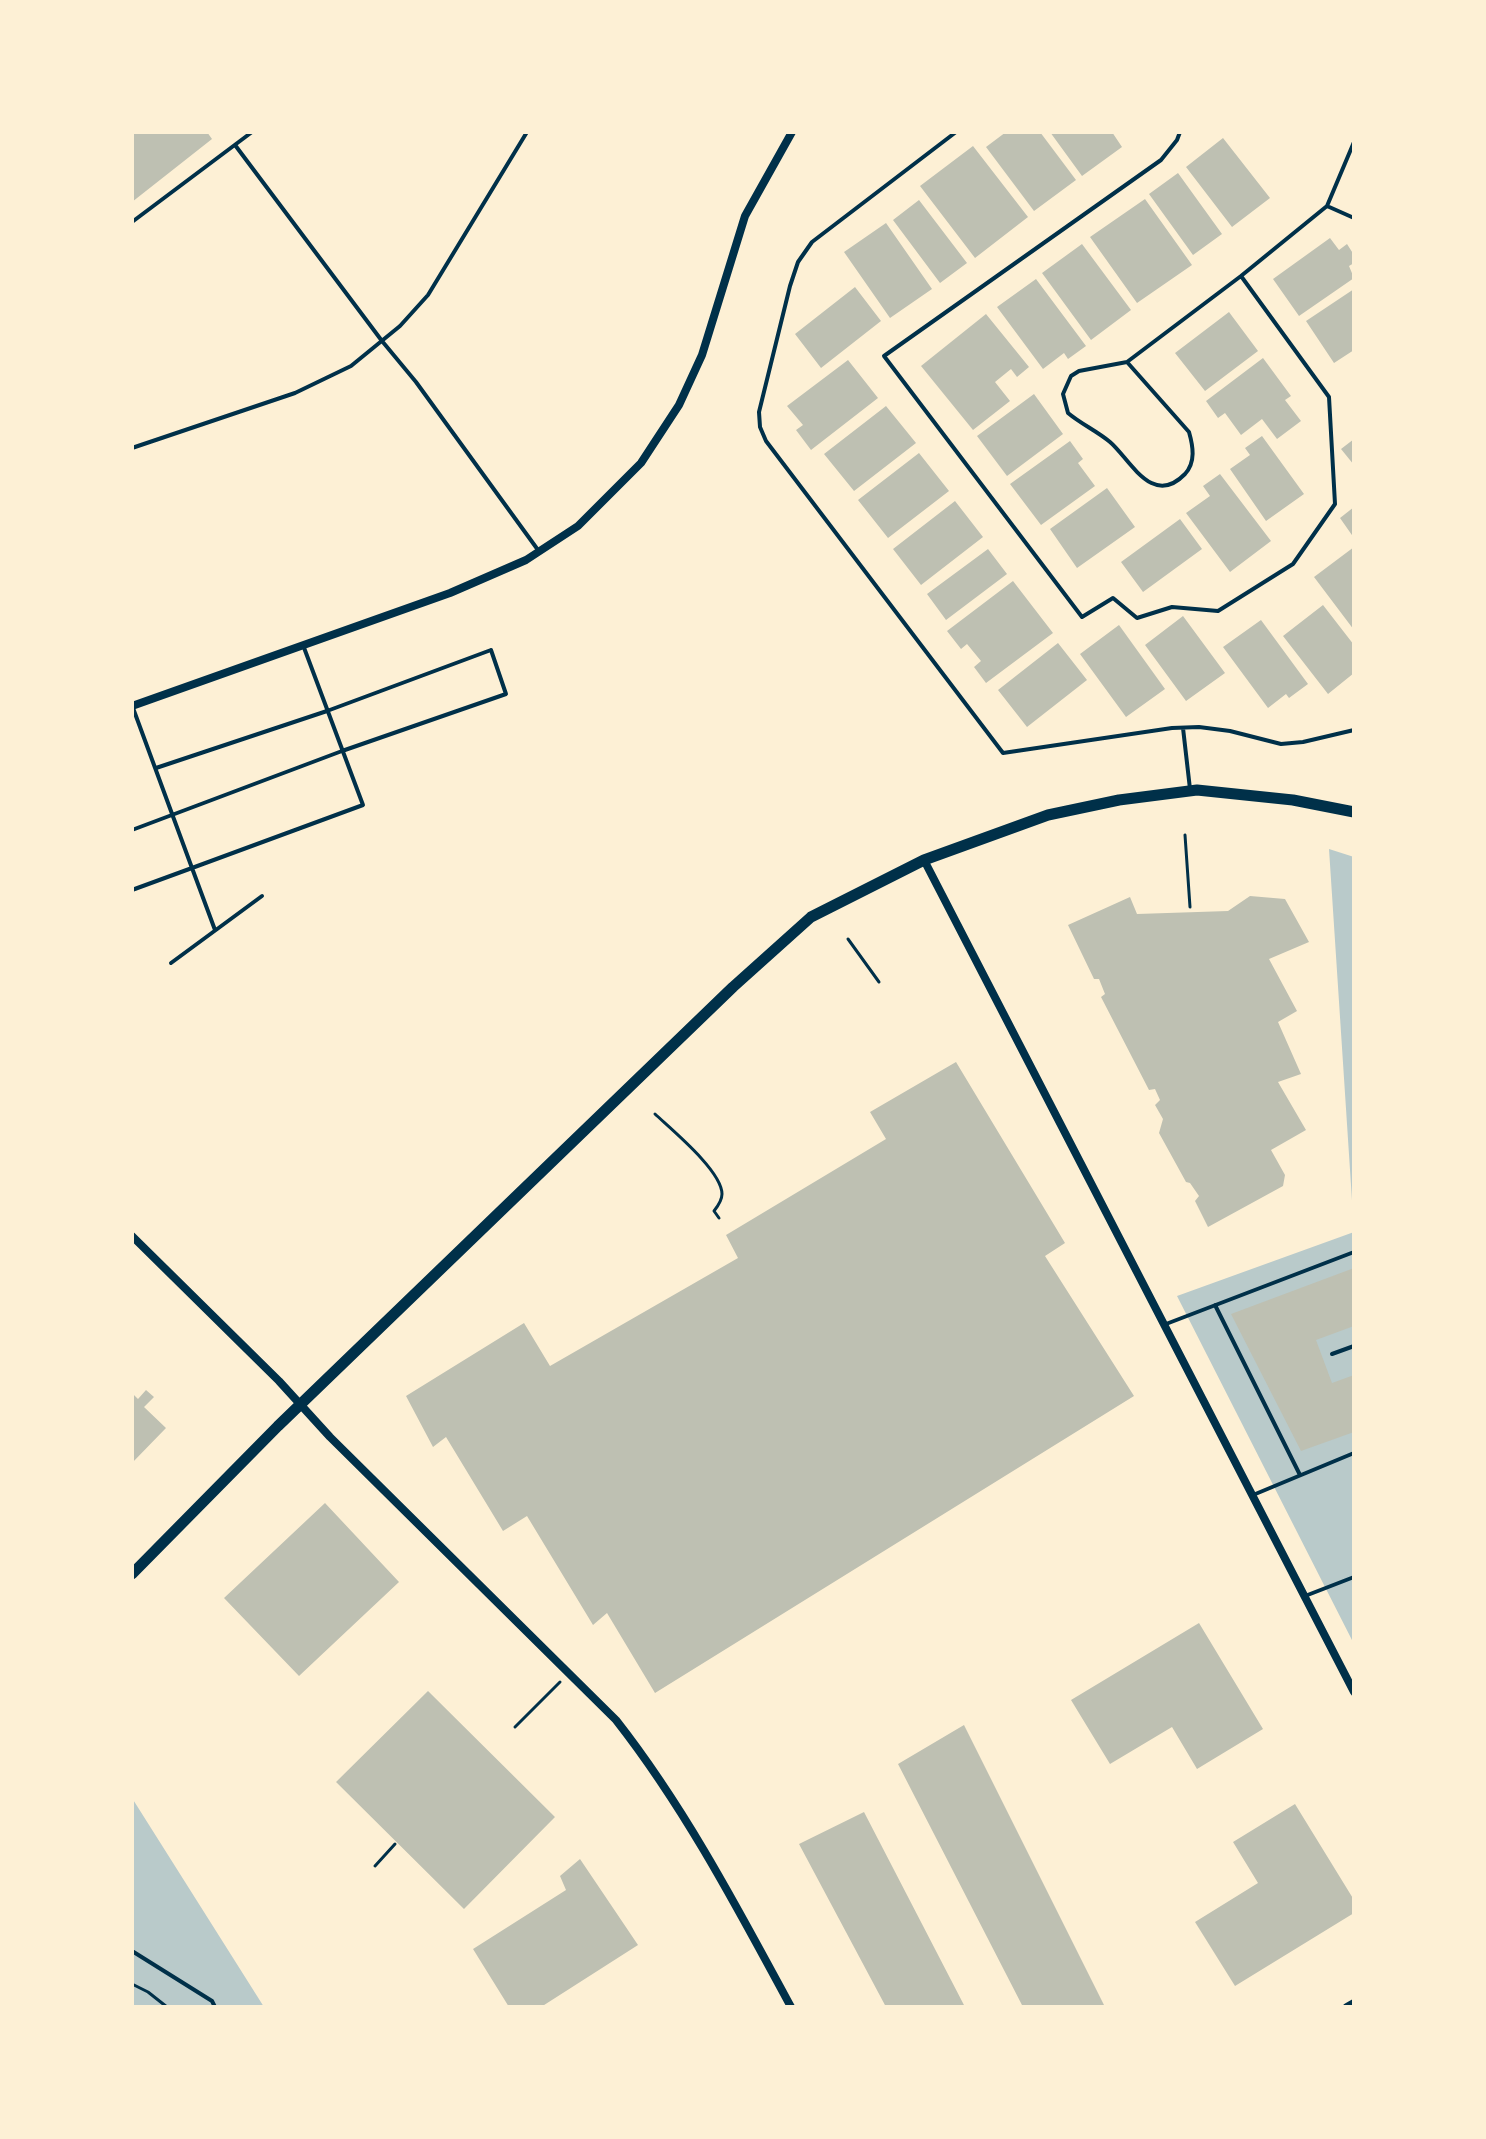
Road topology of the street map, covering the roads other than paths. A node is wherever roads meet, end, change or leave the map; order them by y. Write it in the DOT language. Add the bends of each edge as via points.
graph roads {
  1 [pos="252,132"];
  2 [pos="527,132"];
  3 [pos="792,132"];
  4 [pos="956,132"];
  5 [pos="1180,132"];
  6 [pos="1354,142"];
  7 [pos="235,145"];
  8 [pos="1327,206"];
  9 [pos="1354,218"];
  10 [pos="132,222"];
  11 [pos="1241,276"];
  12 [pos="382,341"];
  13 [pos="1127,362"];
  14 [pos="132,448"];
  15 [pos="540,552"];
  16 [pos="303,645"];
  17 [pos="132,706"];
  18 [pos="327,711"];
  19 [pos="1183,728"];
  20 [pos="1354,730"];
  21 [pos="342,751"];
  22 [pos="156,768"];
  23 [pos="1190,791"];
  24 [pos="1354,812"];
  25 [pos="173,816"];
  26 [pos="132,830"];
  27 [pos="924,860"];
  28 [pos="192,868"];
  29 [pos="132,890"];
  30 [pos="262,896"];
  31 [pos="215,930"];
  32 [pos="171,963"];
  33 [pos="132,1236"];
  34 [pos="1354,1252"];
  35 [pos="1215,1305"];
  36 [pos="1165,1324"];
  37 [pos="1354,1346"];
  38 [pos="1332,1354"];
  39 [pos="301,1406"];
  40 [pos="1354,1453"];
  41 [pos="1300,1475"];
  42 [pos="1253,1495"];
  43 [pos="132,1574"];
  44 [pos="1354,1577"];
  45 [pos="1305,1596"];
  46 [pos="1354,1692"];
  47 [pos="132,1951"];
  48 [pos="1354,2003"];
  49 [pos="215,2007"];
  50 [pos="791,2007"];
  51 [pos="1347,2007"];
  1 -- 7 [label="lane"];
  2 -- 12 [label="lane" via="428,295"];
  3 -- 15 [label="street" via="745,216 702,355 679,405 641,463 578,526"];
  4 -- 19 [label="lane" via="812,242 798,262 761,397 760,427 1003,753"];
  5 -- 11 [label="lane" via="1161,160 884,356 1082,617 1113,598 1137,618 1172,607 1218,611 1293,564 1335,504 1329,397"];
  6 -- 8 [label="lane"];
  7 -- 10 [label="lane"];
  7 -- 12 [label="lane"];
  8 -- 9 [label="lane"];
  8 -- 11 [label="lane"];
  11 -- 13 [label="lane"];
  12 -- 14 [label="lane" via="351,366 295,393"];
  12 -- 15 [label="lane"];
  13 -- 13 [label="lane" via="1079,371 1066,385 1064,404 1068,413 1115,446 1145,481 1175,481 1193,458 1189,432"];
  15 -- 16 [label="street" via="450,593"];
  16 -- 17 [label="street"];
  16 -- 18 [label="lane"];
  17 -- 22 [label="lane"];
  18 -- 21 [label="lane"];
  18 -- 21 [label="lane" via="491,650 506,694"];
  18 -- 22 [label="lane"];
  19 -- 20 [label="lane" via="1230,731 1281,744"];
  19 -- 23 [label="lane"];
  21 -- 25 [label="lane"];
  21 -- 28 [label="lane" via="363,805"];
  22 -- 25 [label="lane"];
  23 -- 24 [label="street" via="1262,795"];
  23 -- 27 [label="street" via="1048,815"];
  25 -- 26 [label="lane"];
  25 -- 28 [label="lane"];
  27 -- 36 [label="street"];
  27 -- 39 [label="street" via="811,917"];
  28 -- 29 [label="lane"];
  28 -- 31 [label="lane"];
  30 -- 31 [label="lane"];
  31 -- 32 [label="lane"];
  33 -- 39 [label="street"];
  34 -- 35 [label="lane"];
  35 -- 36 [label="lane"];
  35 -- 41 [label="lane"];
  36 -- 42 [label="street"];
  37 -- 38 [label="lane"];
  39 -- 43 [label="street"];
  39 -- 50 [label="street" via="616,1720 680,1812"];
  40 -- 41 [label="lane"];
  41 -- 42 [label="lane"];
  42 -- 45 [label="street"];
  44 -- 45 [label="lane"];
  45 -- 46 [label="street"];
  47 -- 49 [label="lane"];
  48 -- 51 [label="street"];
}
